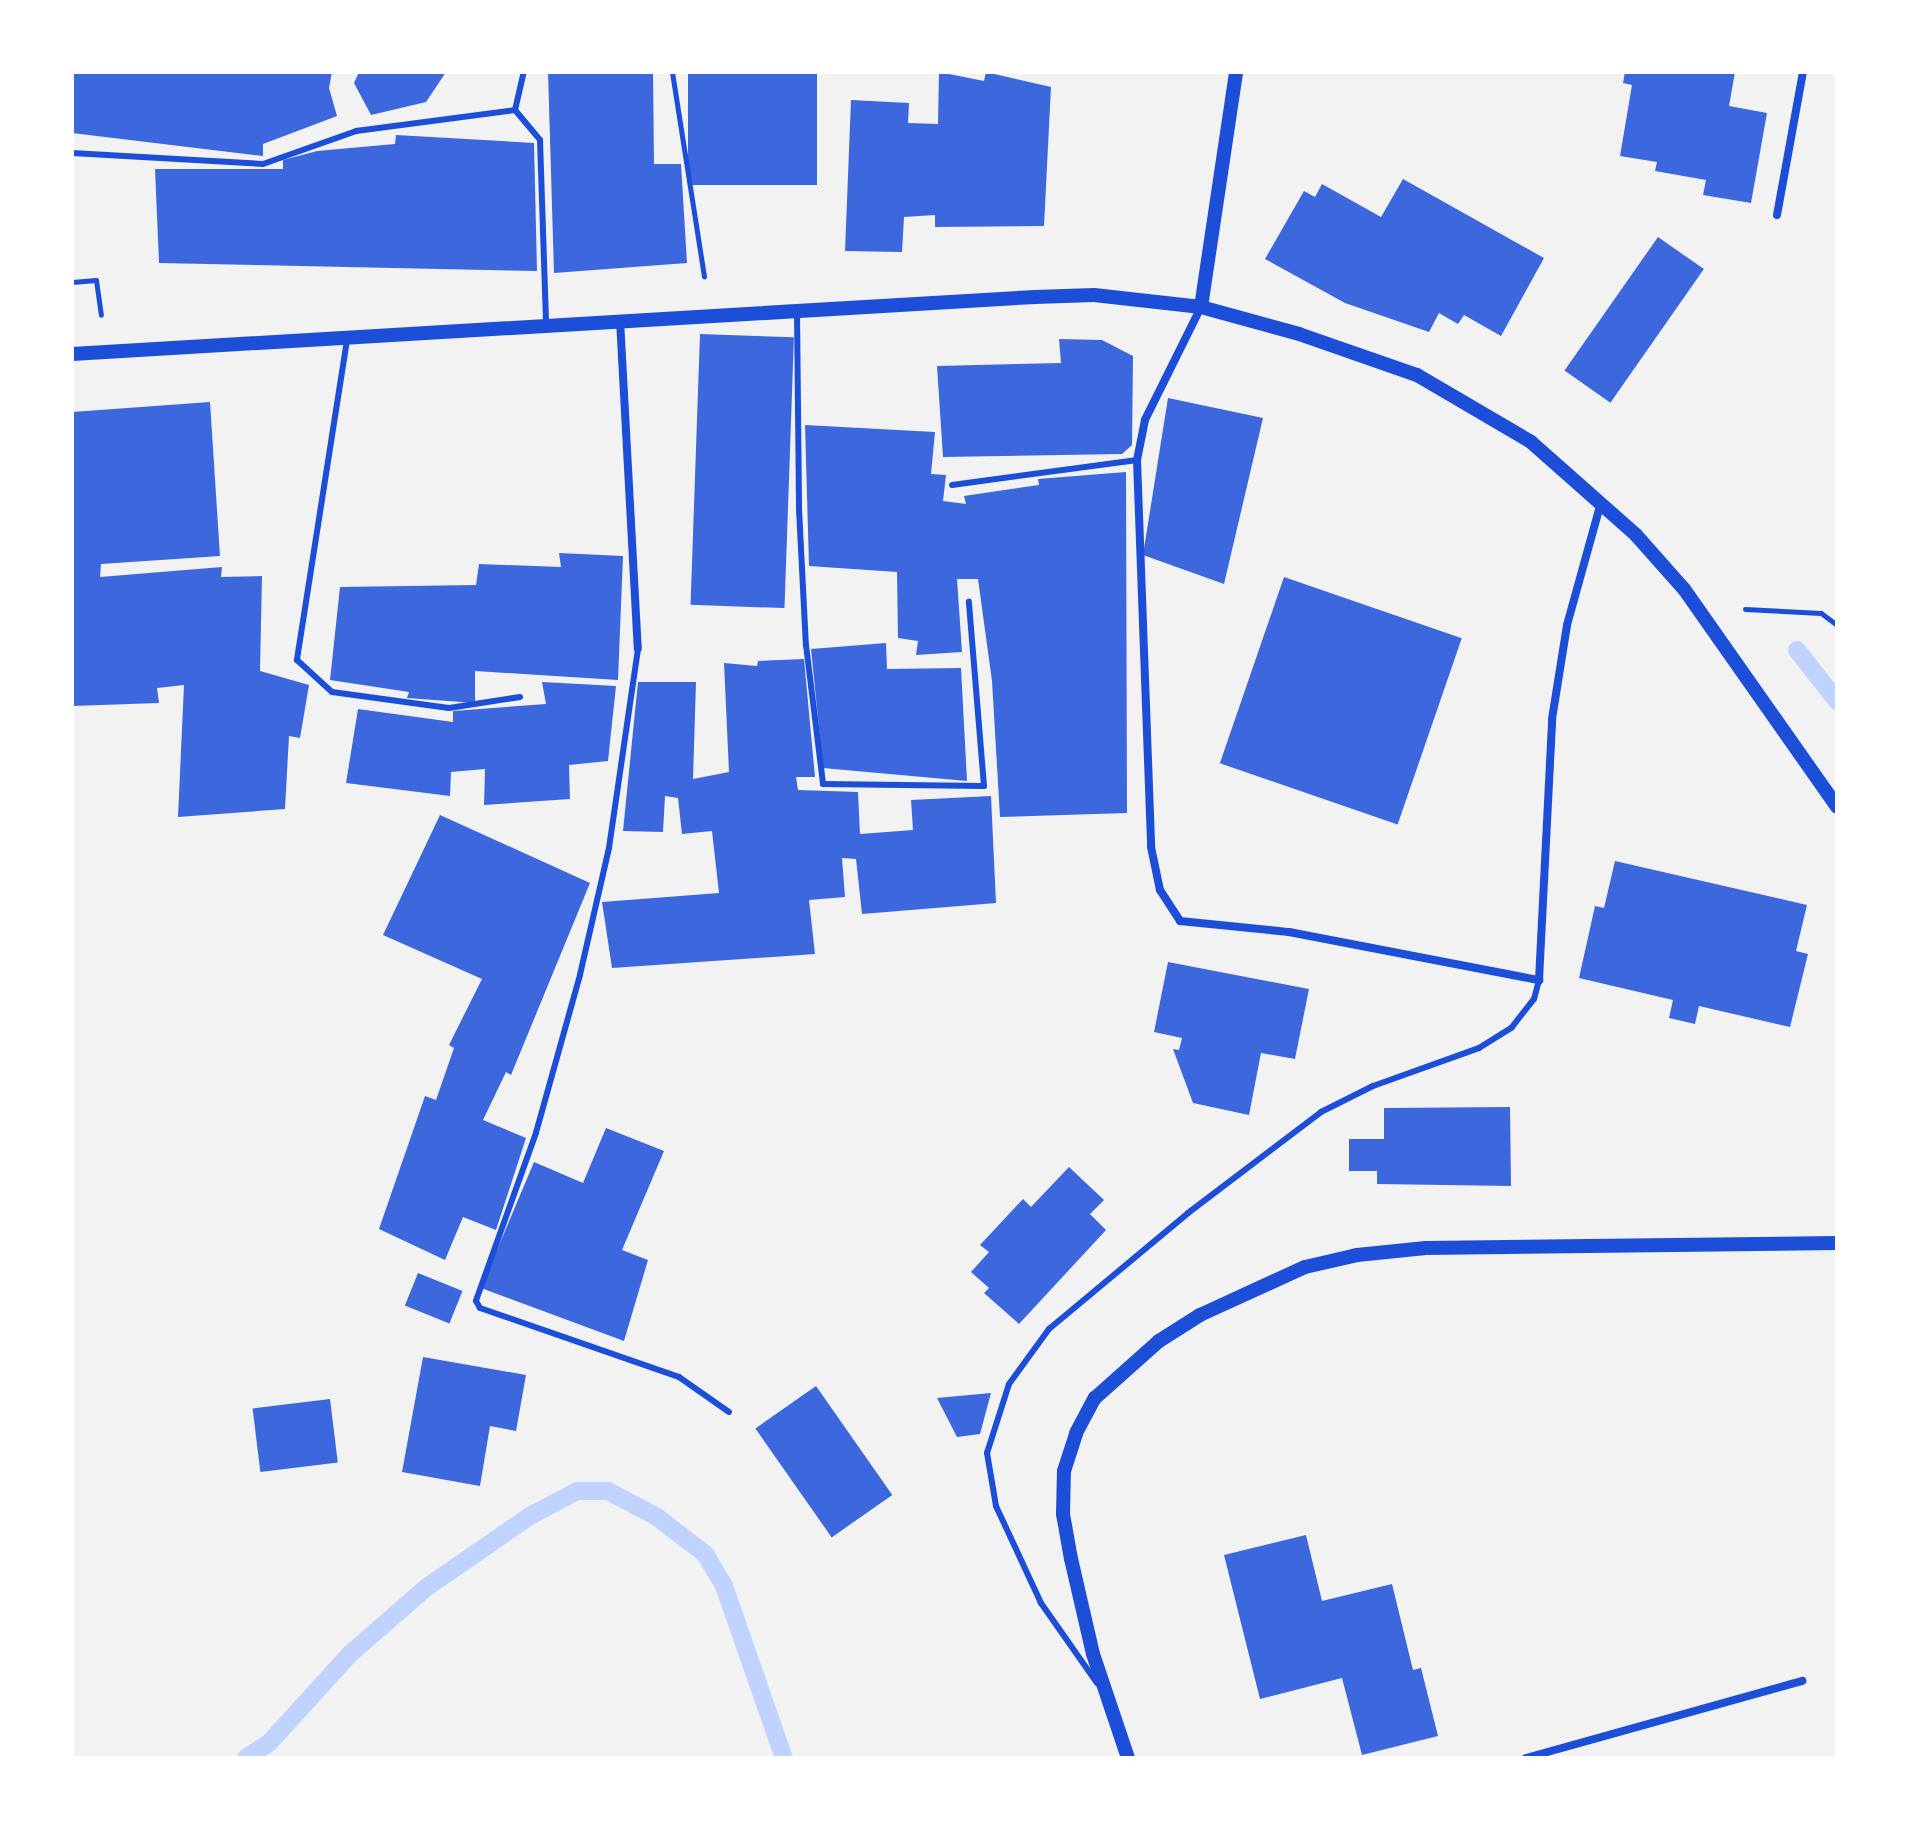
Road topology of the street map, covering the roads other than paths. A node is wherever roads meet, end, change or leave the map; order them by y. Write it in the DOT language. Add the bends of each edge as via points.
graph roads {
  1 [pos="524,72"];
  2 [pos="1236,72"];
  3 [pos="1803,72"];
  4 [pos="515,110"];
  5 [pos="72,153"];
  6 [pos="1777,215"];
  7 [pos="1201,307"];
  8 [pos="797,309"];
  9 [pos="620,320"];
  10 [pos="546,324"];
  11 [pos="348,336"];
  12 [pos="72,354"];
  13 [pos="1137,460"];
  14 [pos="952,485"];
  15 [pos="1601,502"];
  16 [pos="969,602"];
  17 [pos="638,649"];
  18 [pos="520,697"];
  19 [pos="1837,807"];
  20 [pos="1539,980"];
  21 [pos="1837,1243"];
  22 [pos="729,1412"];
  23 [pos="1802,1681"];
  24 [pos="1107,1697"];
  25 [pos="1128,1758"];
  26 [pos="1526,1758"];
  1 -- 4 [label="lane"];
  2 -- 7 [label="street"];
  3 -- 6 [label="street"];
  4 -- 5 [label="lane" via="356,131 263,164"];
  4 -- 10 [label="lane" via="540,140"];
  7 -- 8 [label="street" via="1094,295"];
  7 -- 13 [label="street" via="1145,420"];
  7 -- 15 [label="street" via="1417,375 1531,442"];
  8 -- 9 [label="street"];
  8 -- 16 [label="lane" via="806,645 823,784 984,786"];
  9 -- 10 [label="street"];
  9 -- 17 [label="street"];
  10 -- 11 [label="street"];
  11 -- 12 [label="street"];
  11 -- 18 [label="lane" via="297,660 332,692 449,708"];
  13 -- 14 [label="lane"];
  13 -- 20 [label="street" via="1151,847 1169,908 1180,921 1289,932"];
  15 -- 19 [label="street" via="1696,606"];
  15 -- 20 [label="street" via="1567,625 1552,719"];
  17 -- 22 [label="lane" via="609,848 580,975 536,1133 476,1291 480,1308 679,1377"];
  20 -- 24 [label="lane" via="1534,999 1512,1027 1479,1048 1373,1086 1321,1112 1049,1329 1009,1384 987,1453 996,1506 1041,1603"];
  21 -- 24 [label="street" via="1442,1248 1371,1254 1305,1267 1200,1315 1131,1361 1095,1398 1064,1471 1063,1514 1071,1559"];
  23 -- 26 [label="street"];
  24 -- 25 [label="street"];
}
